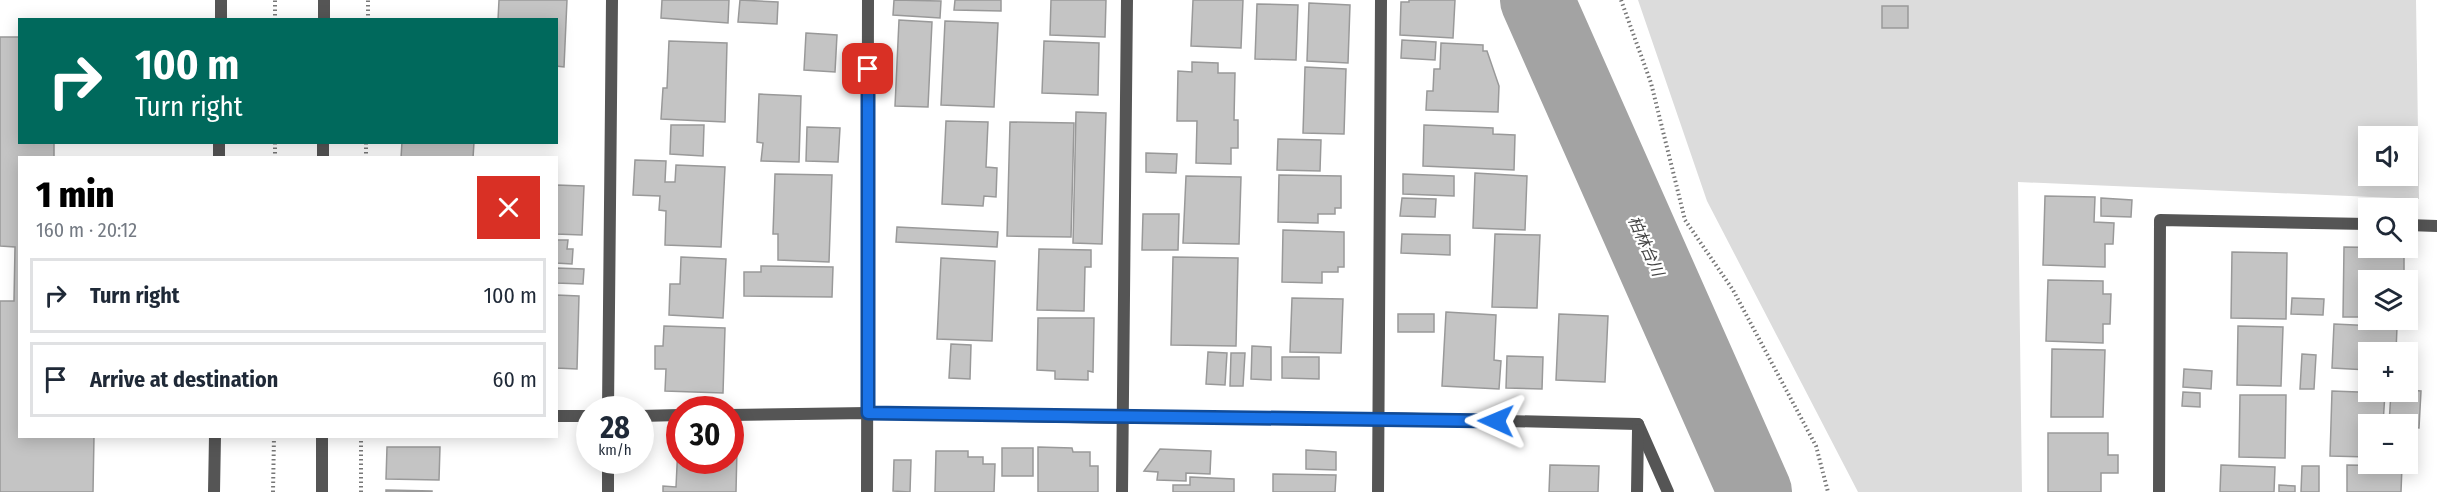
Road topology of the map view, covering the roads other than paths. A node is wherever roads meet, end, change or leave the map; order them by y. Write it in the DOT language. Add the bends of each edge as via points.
graph roads {
  1 [pos="221,0"];
  2 [pos="324,0"];
  3 [pos="612,0"];
  4 [pos="868,0"];
  5 [pos="1127,0"];
  6 [pos="1381,0"];
  7 [pos="221,18"];
  8 [pos="324,18"];
  9 [pos="2358,224"];
  10 [pos="2418,225"];
  11 [pos="2437,226"];
  12 [pos="608,396"];
  13 [pos="868,413"];
  14 [pos="744,415"];
  15 [pos="558,416"];
  16 [pos="576,416"];
  17 [pos="1122,418"];
  18 [pos="1378,418"];
  19 [pos="1638,424"];
  20 [pos="215,438"];
  21 [pos="322,438"];
  22 [pos="608,474"];
  23 [pos="214,492"];
  24 [pos="322,492"];
  25 [pos="608,492"];
  26 [pos="867,492"];
  27 [pos="1122,492"];
  28 [pos="1378,492"];
  29 [pos="1637,492"];
  30 [pos="1668,492"];
  31 [pos="2159,492"];
  1 -- 7 [label="street"];
  2 -- 8 [label="street"];
  3 -- 12 [label="street"];
  4 -- 13 [label="street"];
  5 -- 17 [label="street"];
  6 -- 18 [label="street"];
  9 -- 31 [label="street" via="2160,220"];
  10 -- 11 [label="street"];
  13 -- 14 [label="street"];
  13 -- 17 [label="street"];
  13 -- 26 [label="street"];
  15 -- 16 [label="street"];
  17 -- 18 [label="street"];
  17 -- 27 [label="street"];
  18 -- 19 [label="street"];
  18 -- 28 [label="street"];
  19 -- 29 [label="street"];
  19 -- 30 [label="street"];
  20 -- 23 [label="street"];
  21 -- 24 [label="street"];
  22 -- 25 [label="street"];
}
